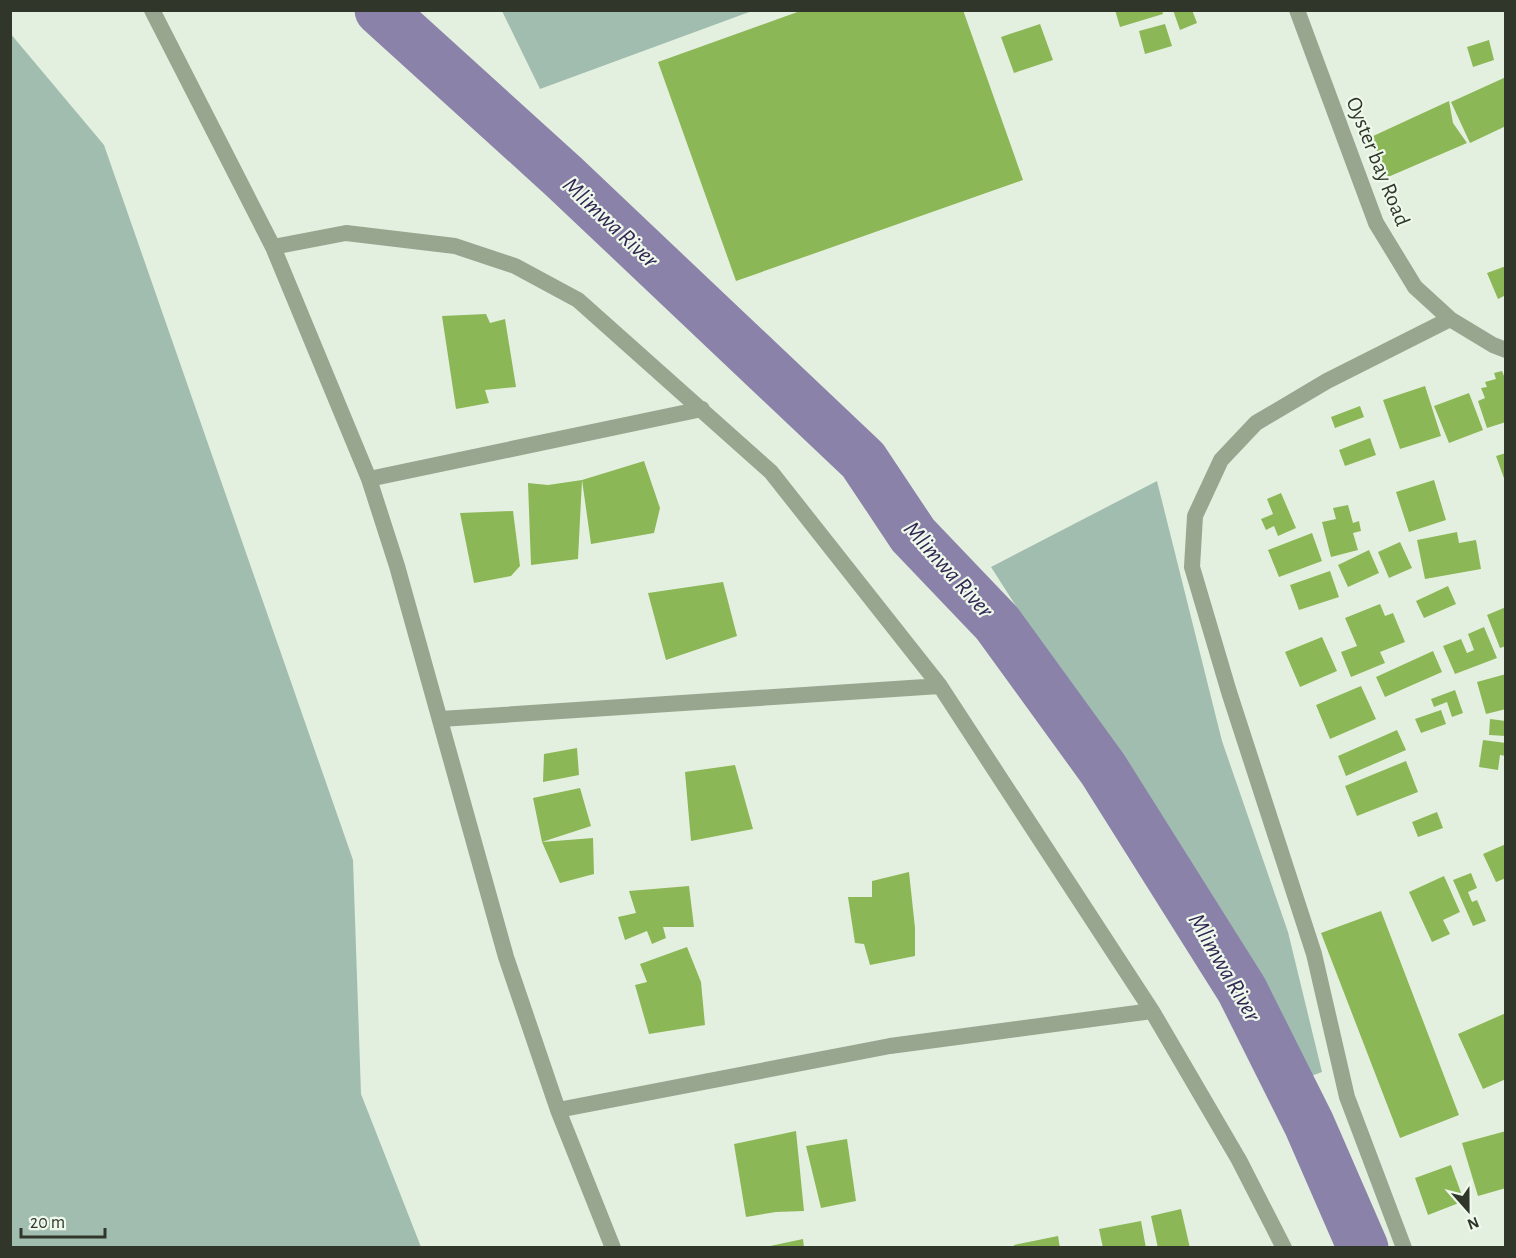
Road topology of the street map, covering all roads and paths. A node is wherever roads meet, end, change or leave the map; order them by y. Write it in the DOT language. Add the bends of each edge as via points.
graph roads {
  1 [pos="153,10"];
  2 [pos="1297,10"];
  3 [pos="273,247"];
  4 [pos="1450,319"];
  5 [pos="1506,350"];
  6 [pos="702,409"];
  7 [pos="369,479"];
  8 [pos="940,686"];
  9 [pos="441,719"];
  10 [pos="1152,1011"];
  11 [pos="558,1110"];
  12 [pos="613,1248"];
  13 [pos="1284,1248"];
  14 [pos="1404,1248"];
  1 -- 3 [label="street"];
  2 -- 4 [label="street, Oyster bay Road" via="1376,223 1415,287"];
  3 -- 6 [label="street" via="346,233 456,246 515,266 578,300"];
  3 -- 7 [label="street"];
  4 -- 5 [label="street, Oyster bay Road"];
  4 -- 14 [label="street" via="1327,381 1256,423 1221,460 1196,516 1192,567 1314,954 1347,1097"];
  6 -- 7 [label="street"];
  6 -- 8 [label="street" via="771,472"];
  7 -- 9 [label="street"];
  8 -- 9 [label="street"];
  8 -- 10 [label="street"];
  9 -- 11 [label="street" via="506,957"];
  10 -- 11 [label="street" via="890,1046"];
  10 -- 13 [label="street" via="1239,1160"];
  11 -- 12 [label="street"];
}
